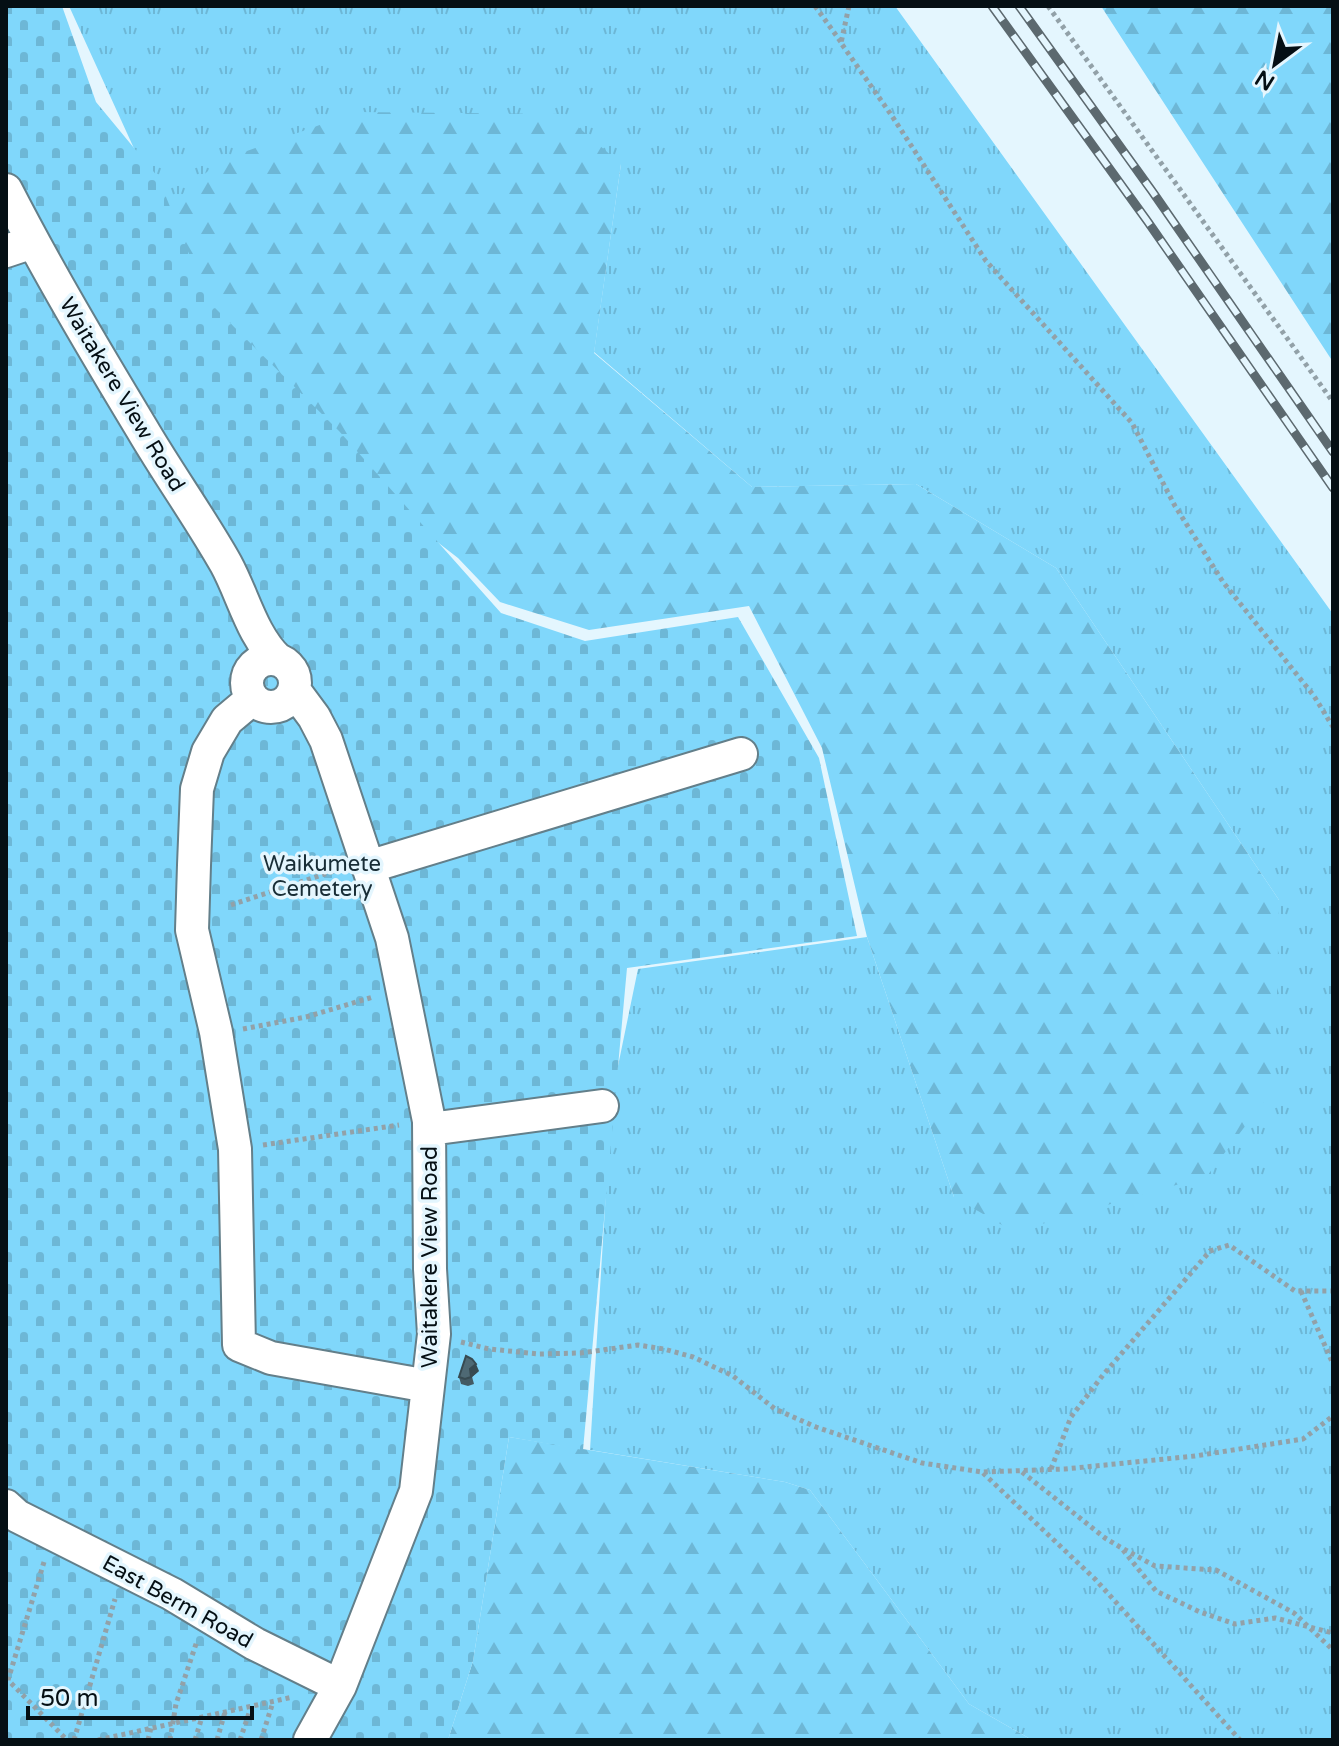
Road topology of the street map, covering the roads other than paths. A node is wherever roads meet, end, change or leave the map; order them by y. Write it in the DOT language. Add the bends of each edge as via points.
graph roads {
  1 [pos="6,190"];
  2 [pos="19,246"];
  3 [pos="241,597"];
  4 [pos="278,660"];
  5 [pos="294,690"];
  6 [pos="254,697"];
  7 [pos="741,754"];
  8 [pos="333,764"];
  9 [pos="357,867"];
  10 [pos="602,1106"];
  11 [pos="415,1127"];
  12 [pos="428,1386"];
  13 [pos="10,1513"];
  14 [pos="340,1686"];
  15 [pos="310,1740"];
  1 -- 2 [label="lane, Waitakere View Road"];
  2 -- 3 [label="lane, Waitakere View Road" via="142,430"];
  3 -- 4 [label="lane, Waitakere View Road" via="261,642"];
  3 -- 6 [label="lane" via="237,617"];
  4 -- 5 [label="lane, Waitakere View Road" via="289,666"];
  4 -- 6 [label="lane" via="254,664 247,675"];
  5 -- 6 [label="lane" via="276,707"];
  5 -- 8 [label="lane, Waitakere View Road" via="314,717"];
  6 -- 8 [label="lane"];
  6 -- 12 [label="lane" via="227,720 208,752 197,789 193,878 192,930 235,1149 239,1345 271,1358"];
  7 -- 9 [label="lane"];
  8 -- 9 [label="lane, Waitakere View Road"];
  9 -- 11 [label="lane, Waitakere View Road" via="392,938"];
  10 -- 11 [label="lane"];
  11 -- 12 [label="lane, Waitakere View Road" via="434,1334"];
  12 -- 14 [label="lane, Waitakere View Road" via="416,1491"];
  13 -- 14 [label="lane, East Berm Road"];
  14 -- 15 [label="lane, Waitakere View Road"];
}
